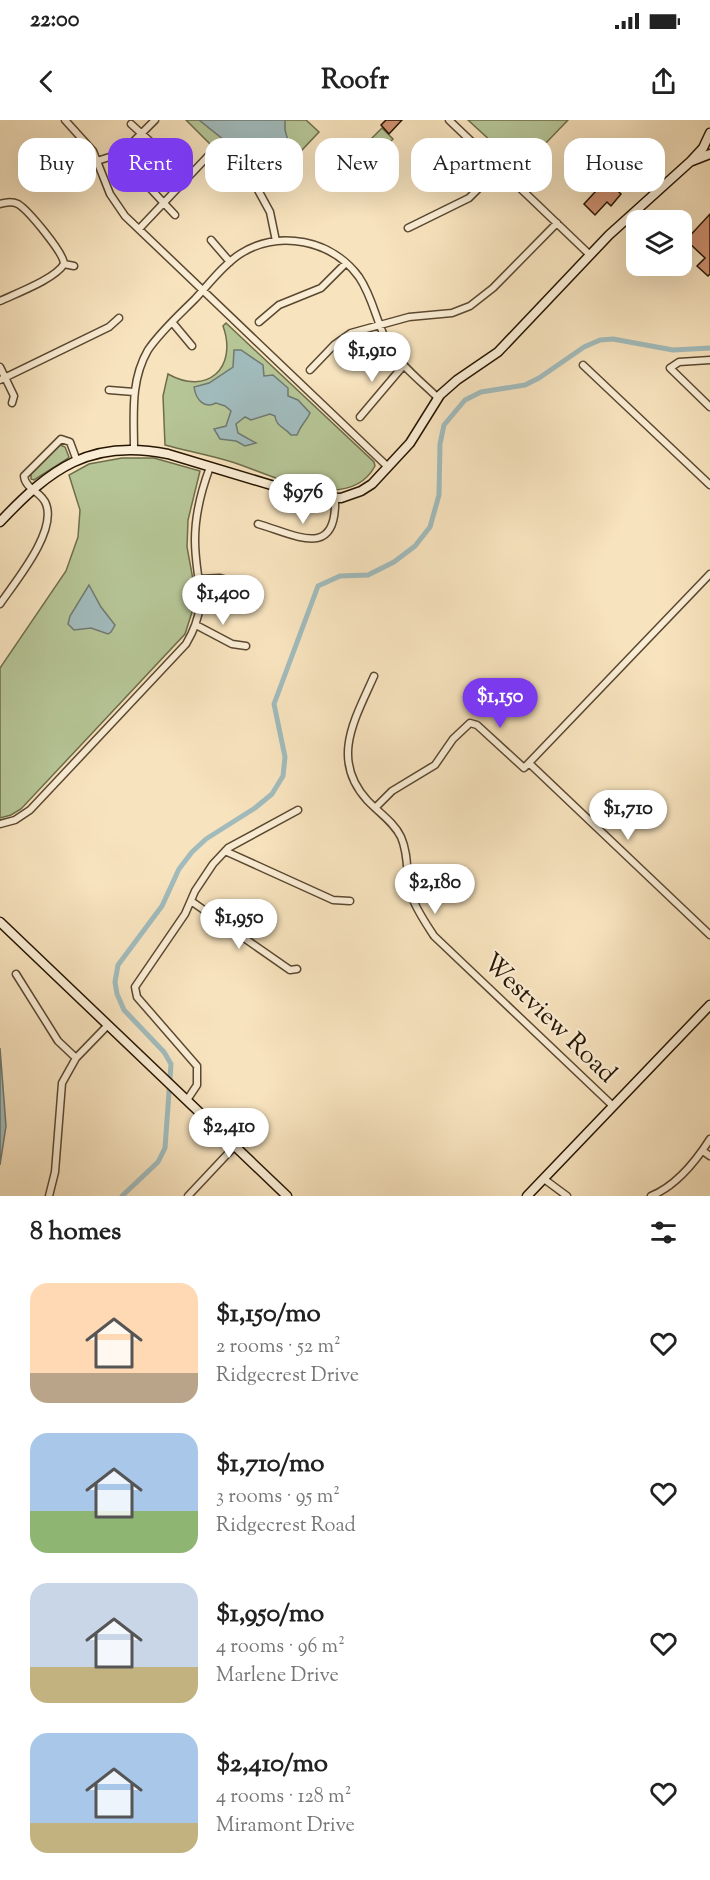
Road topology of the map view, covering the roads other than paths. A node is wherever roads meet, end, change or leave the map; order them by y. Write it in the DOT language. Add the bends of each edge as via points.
graph roads {
  1 [pos="155,120"];
  2 [pos="449,120"];
  3 [pos="68,121"];
  4 [pos="131,124"];
  5 [pos="142,133"];
  6 [pos="147,138"];
  7 [pos="468,138"];
  8 [pos="709,140"];
  9 [pos="710,154"];
  10 [pos="205,159"];
  11 [pos="97,161"];
  12 [pos="691,161"];
  13 [pos="154,192"];
  14 [pos="259,192"];
  15 [pos="475,192"];
  16 [pos="524,192"];
  17 [pos="164,203"];
  18 [pos="0,204"];
  19 [pos="175,215"];
  20 [pos="557,223"];
  21 [pos="408,228"];
  22 [pos="139,229"];
  23 [pos="211,240"];
  24 [pos="276,241"];
  25 [pos="590,255"];
  26 [pos="230,262"];
  27 [pos="346,263"];
  28 [pos="64,264"];
  29 [pos="74,266"];
  30 [pos="203,290"];
  31 [pos="0,301"];
  32 [pos="119,318"];
  33 [pos="172,322"];
  34 [pos="259,322"];
  35 [pos="380,325"];
  36 [pos="192,346"];
  37 [pos="710,360"];
  38 [pos="404,365"];
  39 [pos="583,365"];
  40 [pos="0,367"];
  41 [pos="310,370"];
  42 [pos="2,379"];
  43 [pos="109,390"];
  44 [pos="134,392"];
  45 [pos="438,398"];
  46 [pos="12,403"];
  47 [pos="710,407"];
  48 [pos="360,417"];
  49 [pos="134,450"];
  50 [pos="77,461"];
  51 [pos="210,467"];
  52 [pos="388,467"];
  53 [pos="710,485"];
  54 [pos="32,489"];
  55 [pos="335,499"];
  56 [pos="2,516"];
  57 [pos="258,524"];
  58 [pos="710,574"];
  59 [pos="200,579"];
  60 [pos="249,586"];
  61 [pos="0,604"];
  62 [pos="196,625"];
  63 [pos="246,646"];
  64 [pos="374,676"];
  65 [pos="524,765"];
  66 [pos="375,808"];
  67 [pos="298,810"];
  68 [pos="0,824"];
  69 [pos="225,851"];
  70 [pos="191,901"];
  71 [pos="350,901"];
  72 [pos="0,922"];
  73 [pos="710,935"];
  74 [pos="297,969"];
  75 [pos="16,974"];
  76 [pos="710,1005"];
  77 [pos="108,1025"];
  78 [pos="76,1058"];
  79 [pos="187,1100"];
  80 [pos="613,1106"];
  81 [pos="710,1139"];
  82 [pos="235,1146"];
  83 [pos="702,1150"];
  84 [pos="710,1156"];
  85 [pos="544,1179"];
  86 [pos="49,1196"];
  87 [pos="188,1196"];
  88 [pos="288,1196"];
  89 [pos="527,1196"];
  90 [pos="567,1196"];
  91 [pos="651,1196"];
  1 -- 5 [label="street"];
  2 -- 7 [label="street"];
  3 -- 11 [label="street"];
  4 -- 5 [label="street"];
  5 -- 6 [label="street"];
  5 -- 11 [label="street" via="122,153"];
  8 -- 12 [label="main road"];
  9 -- 12 [label="main road"];
  10 -- 17 [label="street"];
  11 -- 22 [label="street" via="114,203"];
  12 -- 25 [label="main road"];
  13 -- 17 [label="street"];
  14 -- 24 [label="street" via="270,212"];
  15 -- 21 [label="street"];
  16 -- 20 [label="street"];
  17 -- 19 [label="street"];
  17 -- 22 [label="street"];
  18 -- 28 [label="street" via="8,202 22,207 57,248"];
  20 -- 25 [label="street"];
  20 -- 35 [label="street" via="493,288 465,309 409,316"];
  22 -- 30 [label="street"];
  23 -- 26 [label="street"];
  24 -- 26 [label="street" via="247,250"];
  24 -- 27 [label="street" via="313,244"];
  25 -- 45 [label="main road" via="498,352"];
  26 -- 30 [label="street"];
  27 -- 34 [label="street" via="321,288 279,305"];
  27 -- 35 [label="street" via="365,288"];
  28 -- 29 [label="street"];
  28 -- 31 [label="street" via="53,274"];
  30 -- 33 [label="street"];
  30 -- 52 [label="street"];
  32 -- 42 [label="street" via="109,327"];
  33 -- 36 [label="street"];
  33 -- 44 [label="street" via="143,359"];
  35 -- 38 [label="street"];
  35 -- 41 [label="street" via="345,337"];
  37 -- 47 [label="street" via="679,362 670,368"];
  38 -- 45 [label="street"];
  38 -- 48 [label="street"];
  39 -- 53 [label="street"];
  40 -- 42 [label="street"];
  42 -- 46 [label="street" via="14,396"];
  43 -- 44 [label="street"];
  44 -- 49 [label="street"];
  45 -- 52 [label="main road" via="410,443"];
  49 -- 50 [label="main road" via="102,453"];
  49 -- 51 [label="main road" via="168,454"];
  50 -- 54 [label="main road"];
  50 -- 54 [label="street" via="70,442 59,440 24,474 24,481"];
  51 -- 55 [label="main road" via="310,497"];
  51 -- 59 [label="street" via="196,518"];
  52 -- 55 [label="main road" via="366,489"];
  54 -- 56 [label="main road"];
  54 -- 61 [label="street" via="46,504 47,522 38,546"];
  55 -- 57 [label="street" via="334,523 327,534 318,538"];
  58 -- 65 [label="street"];
  59 -- 60 [label="street" via="220,578"];
  59 -- 62 [label="street" via="201,603"];
  62 -- 63 [label="street" via="232,644"];
  62 -- 68 [label="street" via="178,653 30,810"];
  64 -- 66 [label="street, Westview Road" via="347,747 355,783"];
  65 -- 66 [label="street" via="470,723 435,765 392,791"];
  65 -- 73 [label="street"];
  66 -- 80 [label="street, Westview Road" via="401,837 410,890 434,936"];
  67 -- 69 [label="street"];
  69 -- 70 [label="street"];
  69 -- 71 [label="street" via="333,900"];
  70 -- 74 [label="street" via="290,970"];
  70 -- 79 [label="street" via="135,987 137,997 197,1066 197,1085"];
  72 -- 77 [label="main road"];
  75 -- 78 [label="street" via="58,1041"];
  76 -- 80 [label="main road"];
  77 -- 78 [label="street"];
  77 -- 79 [label="main road"];
  78 -- 86 [label="street" via="60,1092 55,1172"];
  79 -- 82 [label="main road"];
  80 -- 85 [label="main road"];
  81 -- 83 [label="street"];
  82 -- 87 [label="street"];
  82 -- 88 [label="main road"];
  83 -- 84 [label="street"];
  83 -- 91 [label="street" via="670,1185"];
  85 -- 89 [label="main road"];
  85 -- 90 [label="street"];
}
